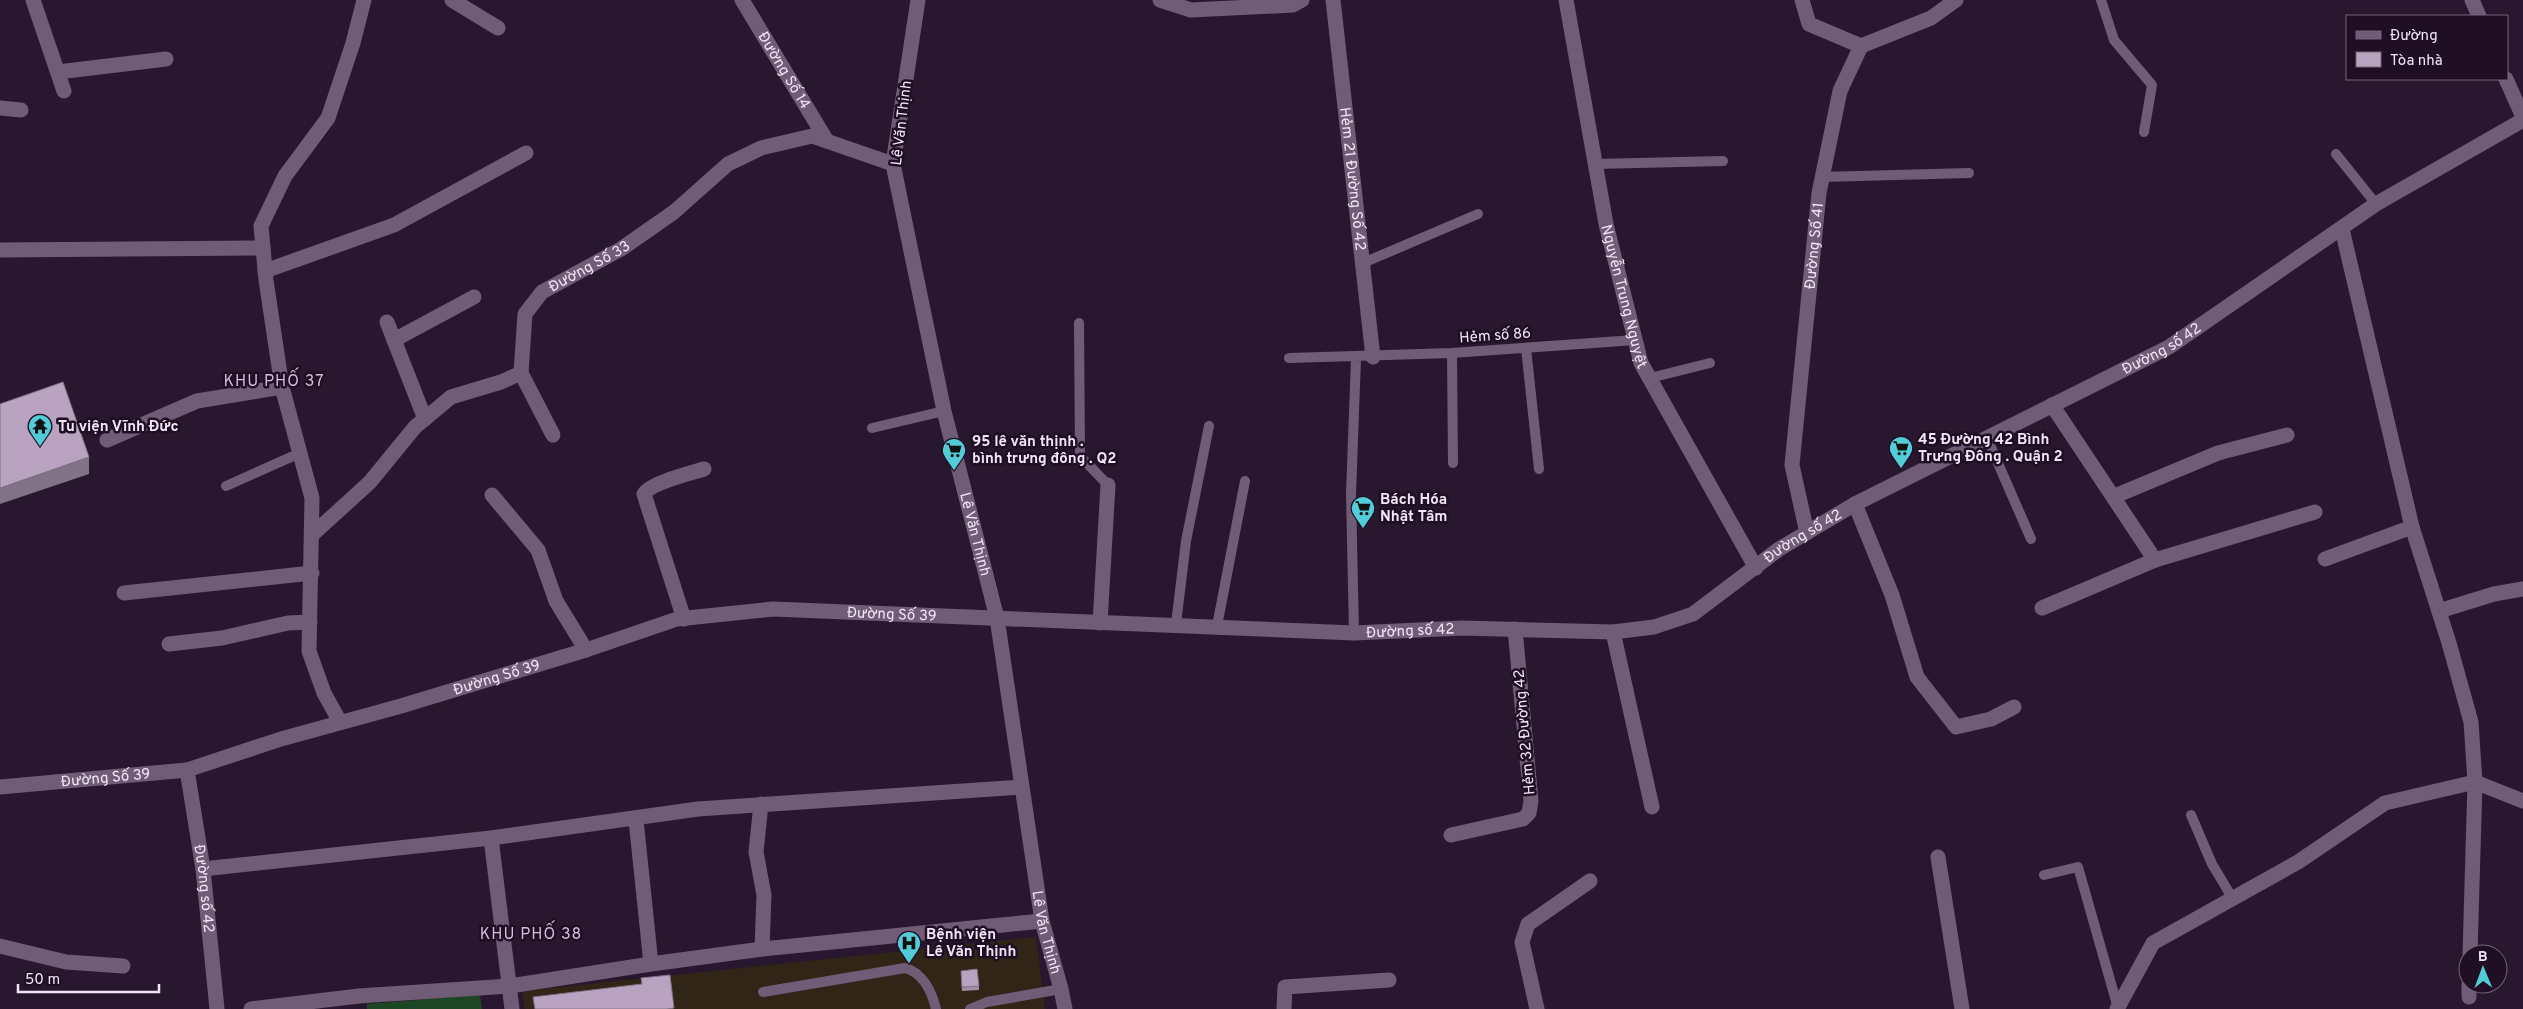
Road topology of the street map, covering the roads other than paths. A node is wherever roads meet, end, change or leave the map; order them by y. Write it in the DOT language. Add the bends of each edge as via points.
graph roads {
  1 [pos="33,0"];
  2 [pos="364,0"];
  3 [pos="452,0"];
  4 [pos="742,0"];
  5 [pos="918,0"];
  6 [pos="1160,0"];
  7 [pos="1302,0"];
  8 [pos="1334,0"];
  9 [pos="1566,0"];
  10 [pos="1802,0"];
  11 [pos="1956,0"];
  12 [pos="2101,0"];
  13 [pos="2472,0"];
  14 [pos="1207,5"];
  15 [pos="2479,15"];
  16 [pos="498,28"];
  17 [pos="1861,46"];
  18 [pos="166,59"];
  19 [pos="58,72"];
  20 [pos="2506,80"];
  21 [pos="64,91"];
  22 [pos="0,108"];
  23 [pos="21,110"];
  24 [pos="2523,119"];
  25 [pos="2144,132"];
  26 [pos="827,141"];
  27 [pos="526,153"];
  28 [pos="2336,154"];
  29 [pos="1723,161"];
  30 [pos="893,164"];
  31 [pos="1595,164"];
  32 [pos="1969,173"];
  33 [pos="1822,177"];
  34 [pos="2376,204"];
  35 [pos="1478,214"];
  36 [pos="2342,229"];
  37 [pos="263,248"];
  38 [pos="0,250"];
  39 [pos="1363,263"];
  40 [pos="265,271"];
  41 [pos="474,297"];
  42 [pos="386,322"];
  43 [pos="1079,322"];
  44 [pos="394,340"];
  45 [pos="1635,340"];
  46 [pos="1526,348"];
  47 [pos="1452,353"];
  48 [pos="1373,357"];
  49 [pos="1289,358"];
  50 [pos="1356,358"];
  51 [pos="1710,363"];
  52 [pos="521,373"];
  53 [pos="1650,378"];
  54 [pos="282,387"];
  55 [pos="2052,405"];
  56 [pos="944,411"];
  57 [pos="425,419"];
  58 [pos="1209,426"];
  59 [pos="872,428"];
  60 [pos="553,435"];
  61 [pos="2287,435"];
  62 [pos="1987,438"];
  63 [pos="107,440"];
  64 [pos="300,453"];
  65 [pos="1453,463"];
  66 [pos="704,469"];
  67 [pos="1539,469"];
  68 [pos="1245,481"];
  69 [pos="1108,485"];
  70 [pos="226,486"];
  71 [pos="492,495"];
  72 [pos="2115,496"];
  73 [pos="1855,504"];
  74 [pos="2315,512"];
  75 [pos="2412,527"];
  76 [pos="1806,533"];
  77 [pos="313,534"];
  78 [pos="2031,539"];
  79 [pos="2326,559"];
  80 [pos="2155,560"];
  81 [pos="1756,568"];
  82 [pos="312,573"];
  83 [pos="2523,589"];
  84 [pos="124,593"];
  85 [pos="2042,608"];
  86 [pos="2439,612"];
  87 [pos="997,618"];
  88 [pos="684,619"];
  89 [pos="310,622"];
  90 [pos="1100,623"];
  91 [pos="1176,624"];
  92 [pos="1217,626"];
  93 [pos="1515,629"];
  94 [pos="1613,632"];
  95 [pos="1354,633"];
  96 [pos="169,644"];
  97 [pos="586,650"];
  98 [pos="2014,707"];
  99 [pos="340,722"];
  100 [pos="187,770"];
  101 [pos="2475,782"];
  102 [pos="0,787"];
  103 [pos="1021,788"];
  104 [pos="2523,801"];
  105 [pos="761,804"];
  106 [pos="1652,806"];
  107 [pos="2191,815"];
  108 [pos="636,820"];
  109 [pos="1451,836"];
  110 [pos="491,838"];
  111 [pos="1938,857"];
  112 [pos="203,869"];
  113 [pos="2044,875"];
  114 [pos="1590,881"];
  115 [pos="2233,898"];
  116 [pos="1042,921"];
  117 [pos="2470,944"];
  118 [pos="0,946"];
  119 [pos="762,949"];
  120 [pos="651,964"];
  121 [pos="123,966"];
  122 [pos="1389,980"];
  123 [pos="510,986"];
  124 [pos="1061,988"];
  125 [pos="763,992"];
  126 [pos="359,1003"];
  127 [pos="2118,1008"];
  128 [pos="217,1009"];
  129 [pos="251,1009"];
  130 [pos="512,1009"];
  131 [pos="936,1009"];
  132 [pos="970,1009"];
  133 [pos="1065,1009"];
  134 [pos="1284,1009"];
  135 [pos="1537,1009"];
  136 [pos="1962,1009"];
  1 -- 19 [label="street"];
  2 -- 37 [label="street" via="328,118 286,176 261,226"];
  3 -- 16 [label="street"];
  4 -- 26 [label="street, Đường Số 14"];
  5 -- 30 [label="street, Lê Văn Thịnh"];
  6 -- 14 [label="street" via="1191,10"];
  7 -- 14 [label="street" via="1293,5"];
  8 -- 39 [label="street, Hẻm 21 Đường Số 42"];
  9 -- 31 [label="street, Nguyễn Trung Nguyệt"];
  10 -- 17 [label="street" via="1810,24"];
  11 -- 17 [label="street" via="1931,18"];
  12 -- 25 [label="lane" via="2114,40 2152,85"];
  13 -- 15 [label="street"];
  17 -- 33 [label="street, Đường Số 41" via="1840,91"];
  18 -- 19 [label="street"];
  19 -- 21 [label="street"];
  20 -- 24 [label="street"];
  22 -- 23 [label="street"];
  24 -- 34 [label="street, Đường số 42"];
  26 -- 30 [label="street, Đường Số 33"];
  26 -- 52 [label="street, Đường Số 33" via="812,136 761,148 728,164 674,212 621,249 542,292 526,314"];
  27 -- 40 [label="street" via="394,225"];
  28 -- 34 [label="lane"];
  29 -- 31 [label="lane"];
  30 -- 56 [label="street, Lê Văn Thịnh"];
  31 -- 45 [label="street, Nguyễn Trung Nguyệt" via="1606,224"];
  32 -- 33 [label="lane"];
  33 -- 76 [label="street, Đường Số 41" via="1792,464"];
  34 -- 36 [label="street, Đường số 42"];
  35 -- 39 [label="lane"];
  36 -- 55 [label="street, Đường số 42" via="2169,347"];
  36 -- 75 [label="street"];
  37 -- 38 [label="street"];
  37 -- 40 [label="street"];
  39 -- 48 [label="street, Hẻm 21 Đường Số 42"];
  40 -- 54 [label="street"];
  41 -- 44 [label="street"];
  42 -- 44 [label="street"];
  43 -- 69 [label="lane" via="1080,456"];
  44 -- 57 [label="street"];
  45 -- 46 [label="lane, Hẻm số 86"];
  45 -- 53 [label="street, Nguyễn Trung Nguyệt"];
  46 -- 47 [label="lane, Hẻm số 86"];
  46 -- 67 [label="lane"];
  47 -- 48 [label="lane, Hẻm số 86"];
  47 -- 65 [label="lane"];
  48 -- 50 [label="lane, Hẻm số 86"];
  49 -- 50 [label="lane, Hẻm số 86"];
  50 -- 95 [label="lane" via="1351,494"];
  51 -- 53 [label="lane"];
  52 -- 57 [label="street" via="451,397"];
  52 -- 60 [label="street"];
  53 -- 81 [label="street, Nguyễn Trung Nguyệt"];
  54 -- 63 [label="street" via="196,401"];
  54 -- 64 [label="street"];
  55 -- 62 [label="street, Đường số 42"];
  55 -- 72 [label="street"];
  56 -- 59 [label="lane"];
  56 -- 87 [label="street, Lê Văn Thịnh"];
  57 -- 77 [label="street" via="370,482"];
  58 -- 91 [label="lane" via="1186,541"];
  61 -- 72 [label="street" via="2218,453"];
  62 -- 73 [label="street, Đường số 42"];
  62 -- 78 [label="lane"];
  64 -- 70 [label="lane"];
  64 -- 77 [label="street" via="312,498"];
  66 -- 88 [label="street" via="655,486 644,494"];
  68 -- 92 [label="lane"];
  69 -- 90 [label="street"];
  71 -- 97 [label="street" via="538,550 556,601"];
  72 -- 80 [label="street"];
  73 -- 76 [label="street, Đường số 42"];
  73 -- 98 [label="street" via="1892,595 1917,677 1956,727 1991,719"];
  74 -- 80 [label="street"];
  75 -- 79 [label="street"];
  75 -- 86 [label="street"];
  76 -- 81 [label="street, Đường số 42"];
  77 -- 82 [label="street"];
  80 -- 85 [label="street"];
  81 -- 94 [label="street, Đường số 42" via="1693,614 1654,627"];
  82 -- 84 [label="street"];
  82 -- 89 [label="street"];
  83 -- 86 [label="street" via="2494,594"];
  86 -- 101 [label="street" via="2471,722"];
  87 -- 88 [label="street, Đường Số 39" via="773,609"];
  87 -- 90 [label="street, Đường số 42"];
  87 -- 103 [label="street, Lê Văn Thịnh"];
  88 -- 97 [label="street, Đường Số 39"];
  89 -- 96 [label="street"];
  89 -- 99 [label="street" via="309,651 324,693"];
  90 -- 91 [label="street, Đường số 42"];
  91 -- 92 [label="street, Đường số 42"];
  92 -- 95 [label="street, Đường số 42"];
  93 -- 94 [label="street, Đường số 42"];
  93 -- 95 [label="street, Đường số 42"];
  93 -- 109 [label="street, Hẻm 32 Đường 42" via="1531,800 1529,813 1523,819"];
  94 -- 106 [label="street"];
  97 -- 99 [label="street, Đường Số 39"];
  99 -- 100 [label="street, Đường Số 39"];
  100 -- 102 [label="street, Đường Số 39"];
  100 -- 112 [label="street, Đường số 42"];
  101 -- 104 [label="street"];
  101 -- 115 [label="street" via="2384,803 2298,862"];
  101 -- 117 [label="street"];
  103 -- 105 [label="street"];
  103 -- 116 [label="street, Lê Văn Thịnh"];
  105 -- 108 [label="street" via="698,809"];
  105 -- 119 [label="street" via="756,852 764,895"];
  107 -- 115 [label="lane" via="2212,864"];
  108 -- 110 [label="street"];
  108 -- 120 [label="street"];
  110 -- 112 [label="street"];
  110 -- 123 [label="street"];
  111 -- 136 [label="street"];
  112 -- 128 [label="street, Đường số 42"];
  113 -- 127 [label="lane" via="2078,867"];
  114 -- 135 [label="street" via="1528,924 1522,942"];
  115 -- 127 [label="street" via="2152,943"];
  116 -- 119 [label="street"];
  116 -- 124 [label="street, Lê Văn Thịnh"];
  118 -- 121 [label="street" via="66,962"];
  119 -- 120 [label="street"];
  120 -- 123 [label="street"];
  122 -- 134 [label="street" via="1284,986"];
  123 -- 126 [label="street"];
  123 -- 130 [label="street"];
  124 -- 132 [label="lane" via="986,1002"];
  124 -- 133 [label="street, Lê Văn Thịnh"];
  125 -- 131 [label="lane" via="905,968 913,970 926,983"];
  126 -- 129 [label="street"];
}
